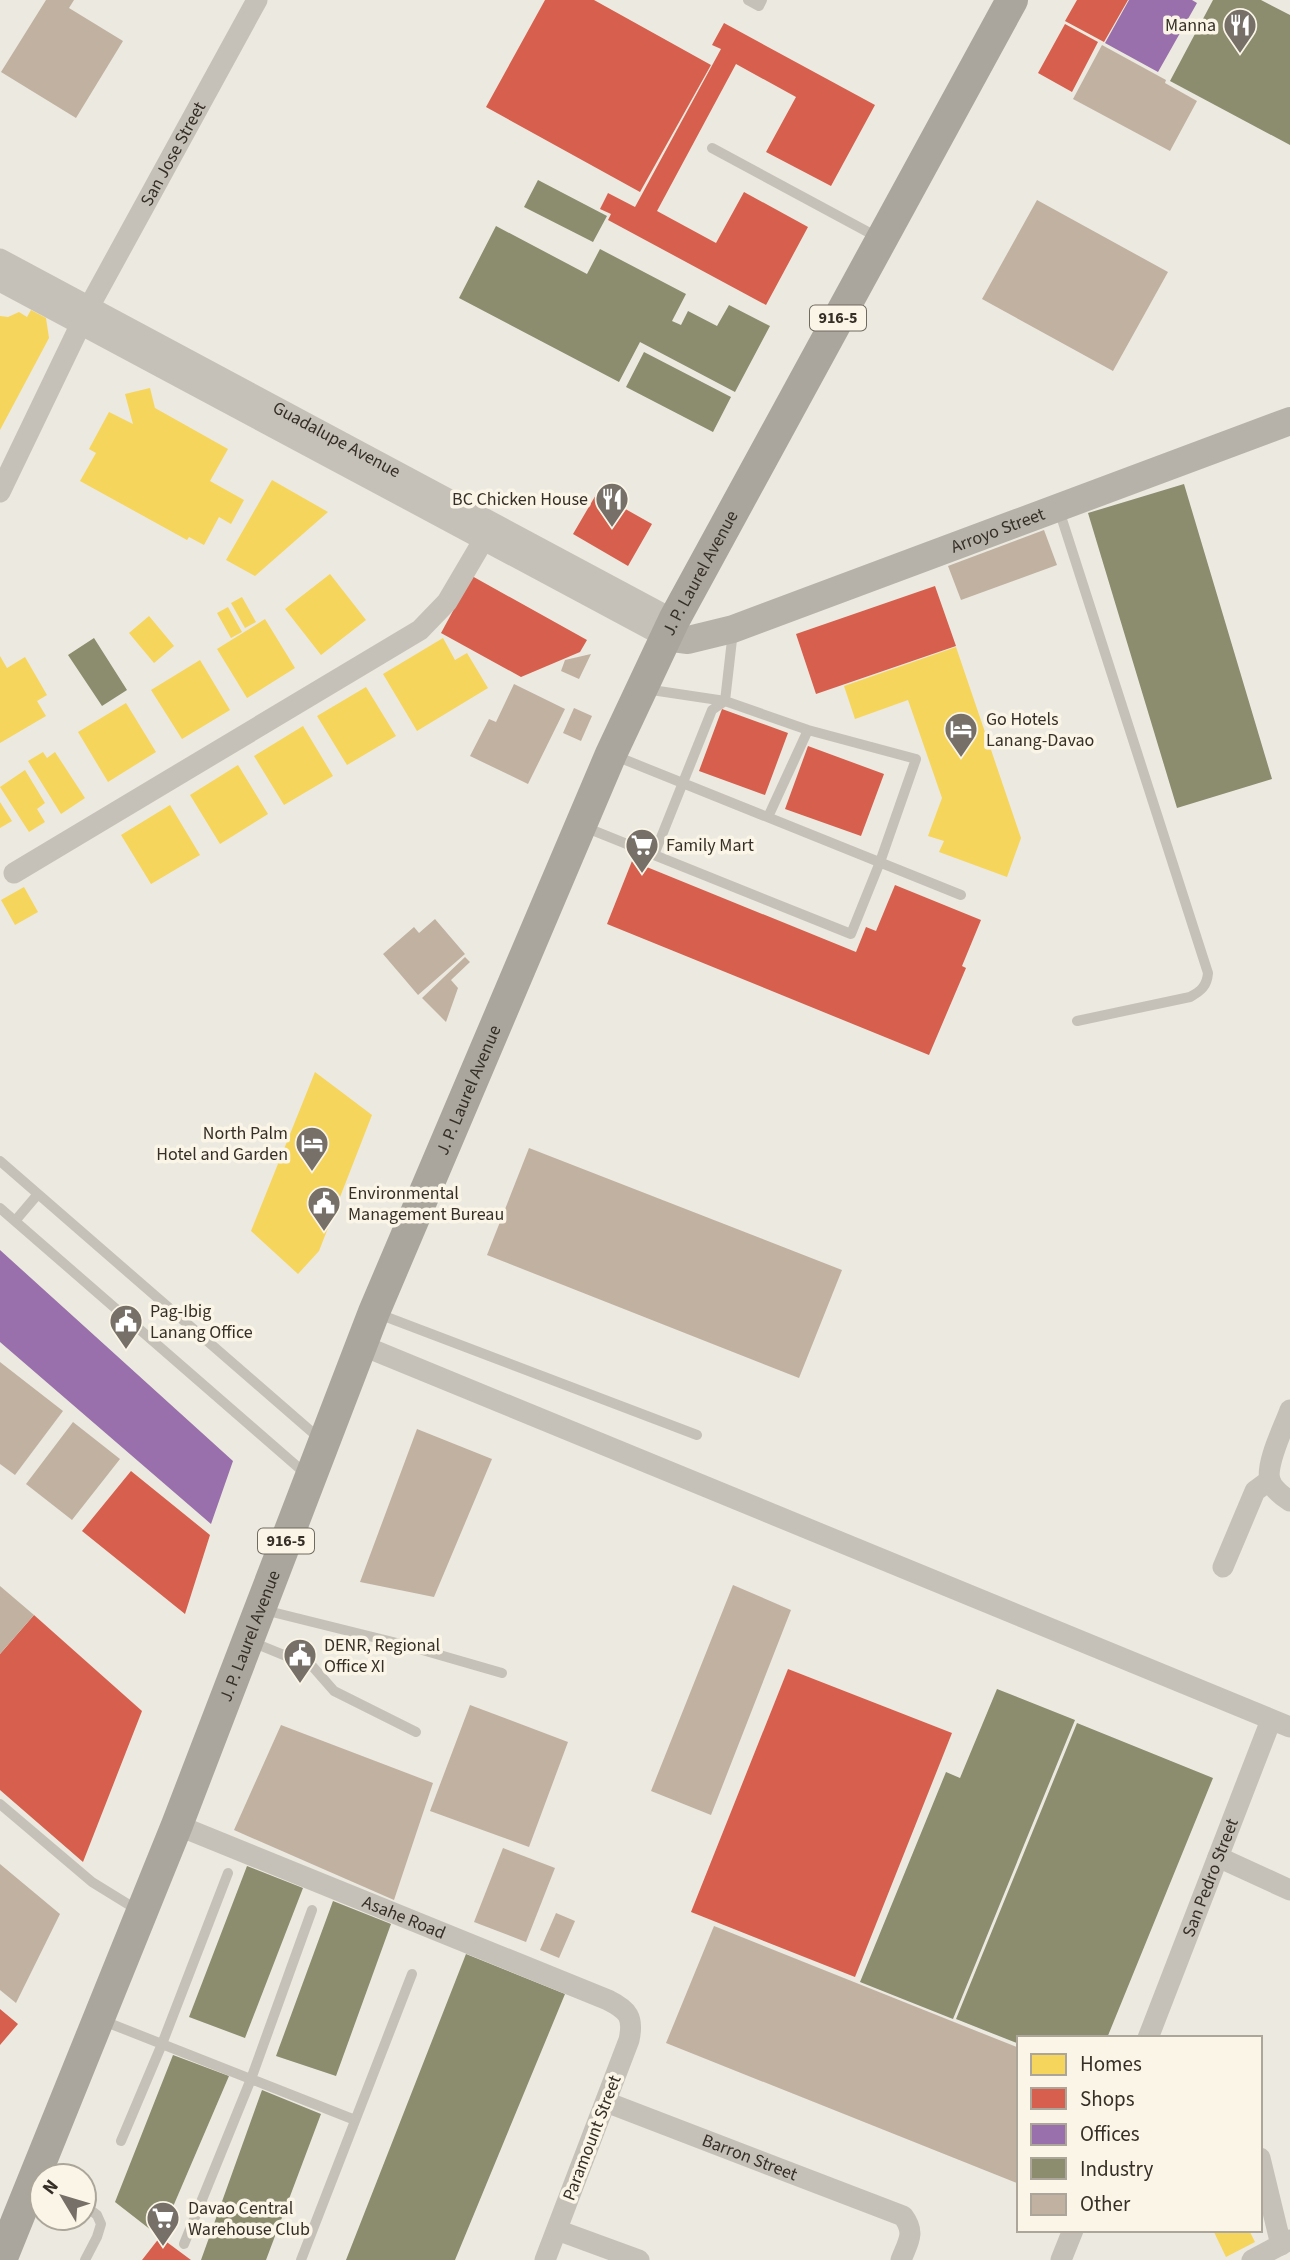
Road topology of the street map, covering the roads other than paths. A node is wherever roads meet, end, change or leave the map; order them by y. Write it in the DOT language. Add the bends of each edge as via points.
graph roads {
  1 [pos="257,0"];
  2 [pos="748,0"];
  3 [pos="762,0"];
  4 [pos="1012,0"];
  5 [pos="712,148"];
  6 [pos="881,239"];
  7 [pos="0,260"];
  8 [pos="0,281"];
  9 [pos="85,316"];
  10 [pos="1290,421"];
  11 [pos="0,492"];
  12 [pos="1058,507"];
  13 [pos="488,532"];
  14 [pos="669,629"];
  15 [pos="733,629"];
  16 [pos="641,688"];
  17 [pos="725,701"];
  18 [pos="808,730"];
  19 [pos="611,754"];
  20 [pos="683,783"];
  21 [pos="768,817"];
  22 [pos="579,825"];
  23 [pos="654,855"];
  24 [pos="880,862"];
  25 [pos="14,873"];
  26 [pos="961,895"];
  27 [pos="1077,1021"];
  28 [pos="0,1161"];
  29 [pos="38,1194"];
  30 [pos="0,1208"];
  31 [pos="15,1221"];
  32 [pos="374,1312"];
  33 [pos="361,1345"];
  34 [pos="1290,1410"];
  35 [pos="697,1435"];
  36 [pos="325,1444"];
  37 [pos="311,1478"];
  38 [pos="1270,1480"];
  39 [pos="1290,1501"];
  40 [pos="1223,1567"];
  41 [pos="260,1609"];
  42 [pos="248,1641"];
  43 [pos="502,1673"];
  44 [pos="1280,1723"];
  45 [pos="416,1732"];
  46 [pos="0,1804"];
  47 [pos="177,1825"];
  48 [pos="1218,1857"];
  49 [pos="228,1873"];
  50 [pos="1290,1890"];
  51 [pos="313,1910"];
  52 [pos="141,1912"];
  53 [pos="412,1974"];
  54 [pos="628,2014"];
  55 [pos="99,2019"];
  56 [pos="1149,2036"];
  57 [pos="162,2045"];
  58 [pos="251,2079"];
  59 [pos="606,2102"];
  60 [pos="355,2120"];
  61 [pos="121,2141"];
  62 [pos="45,2162"];
  63 [pos="1262,2164"];
  64 [pos="28,2202"];
  65 [pos="98,2217"];
  66 [pos="557,2230"];
  67 [pos="1072,2232"];
  68 [pos="1286,2242"];
  69 [pos="184,2244"];
  70 [pos="1,2260"];
  71 [pos="85,2260"];
  72 [pos="301,2260"];
  73 [pos="545,2260"];
  74 [pos="639,2260"];
  75 [pos="901,2260"];
  76 [pos="1061,2260"];
  77 [pos="1252,2260"];
  1 -- 9 [label="street, San Jose Street"];
  2 -- 3 [label="lane" via="759,6"];
  4 -- 6 [label="main road, J. P. Laurel Avenue / 916-5"];
  5 -- 6 [label="lane"];
  6 -- 14 [label="main road, J. P. Laurel Avenue / 916-5"];
  7 -- 9 [label="street, Guadalupe Avenue"];
  8 -- 9 [label="street, Guadalupe Avenue"];
  9 -- 11 [label="street, San Jose Street"];
  9 -- 13 [label="street, Guadalupe Avenue"];
  10 -- 12 [label="street, Arroyo Street"];
  12 -- 15 [label="street, Arroyo Street"];
  12 -- 27 [label="lane" via="1208,973 1201,990 1190,997"];
  13 -- 14 [label="street, Guadalupe Avenue"];
  13 -- 25 [label="street" via="447,602 421,630"];
  14 -- 15 [label="street, Arroyo Street" via="688,640"];
  14 -- 16 [label="main road, J. P. Laurel Avenue / 916-5"];
  15 -- 17 [label="lane"];
  16 -- 17 [label="lane"];
  16 -- 19 [label="main road, J. P. Laurel Avenue / 916-5"];
  17 -- 18 [label="lane"];
  17 -- 20 [label="lane" via="712,710"];
  18 -- 21 [label="lane"];
  18 -- 24 [label="lane" via="916,759"];
  19 -- 20 [label="lane"];
  19 -- 22 [label="main road, J. P. Laurel Avenue / 916-5"];
  20 -- 21 [label="lane"];
  20 -- 23 [label="lane"];
  21 -- 24 [label="lane"];
  22 -- 23 [label="lane"];
  22 -- 32 [label="main road, J. P. Laurel Avenue / 916-5"];
  23 -- 24 [label="lane" via="851,934"];
  24 -- 26 [label="lane"];
  28 -- 29 [label="lane"];
  29 -- 31 [label="lane"];
  29 -- 36 [label="lane"];
  30 -- 31 [label="lane"];
  31 -- 37 [label="lane"];
  32 -- 33 [label="main road, J. P. Laurel Avenue / 916-5"];
  32 -- 35 [label="lane"];
  33 -- 36 [label="main road, J. P. Laurel Avenue / 916-5"];
  33 -- 44 [label="street"];
  34 -- 38 [label="street" via="1275,1448"];
  36 -- 37 [label="main road, J. P. Laurel Avenue / 916-5"];
  37 -- 41 [label="main road, J. P. Laurel Avenue / 916-5"];
  38 -- 39 [label="street"];
  38 -- 40 [label="street" via="1255,1491"];
  41 -- 42 [label="main road, J. P. Laurel Avenue / 916-5"];
  41 -- 43 [label="lane"];
  42 -- 45 [label="lane" via="313,1667 334,1691"];
  42 -- 47 [label="main road, J. P. Laurel Avenue / 916-5"];
  44 -- 48 [label="street, San Pedro Street"];
  46 -- 52 [label="lane" via="92,1882"];
  47 -- 52 [label="main road, J. P. Laurel Avenue / 916-5"];
  47 -- 54 [label="street, Asahe Road" via="608,2000"];
  48 -- 50 [label="street"];
  48 -- 56 [label="street, San Pedro Street"];
  49 -- 57 [label="lane"];
  51 -- 58 [label="lane"];
  52 -- 55 [label="main road, J. P. Laurel Avenue / 916-5"];
  53 -- 60 [label="lane"];
  54 -- 59 [label="street, Paramount Street" via="632,2026 629,2040"];
  55 -- 57 [label="lane"];
  55 -- 62 [label="main road, J. P. Laurel Avenue / 916-5"];
  57 -- 58 [label="lane"];
  57 -- 61 [label="lane"];
  58 -- 60 [label="lane"];
  58 -- 69 [label="lane"];
  59 -- 66 [label="street, Paramount Street"];
  59 -- 75 [label="street, Barron Street" via="894,2211 910,2225"];
  60 -- 72 [label="lane"];
  63 -- 68 [label="street"];
  64 -- 70 [label="main road, J. P. Laurel Avenue / 916-5"];
  65 -- 71 [label="lane" via="101,2224"];
  66 -- 73 [label="street, Paramount Street"];
  66 -- 74 [label="street"];
  67 -- 76 [label="street"];
  68 -- 77 [label="street"];
}
